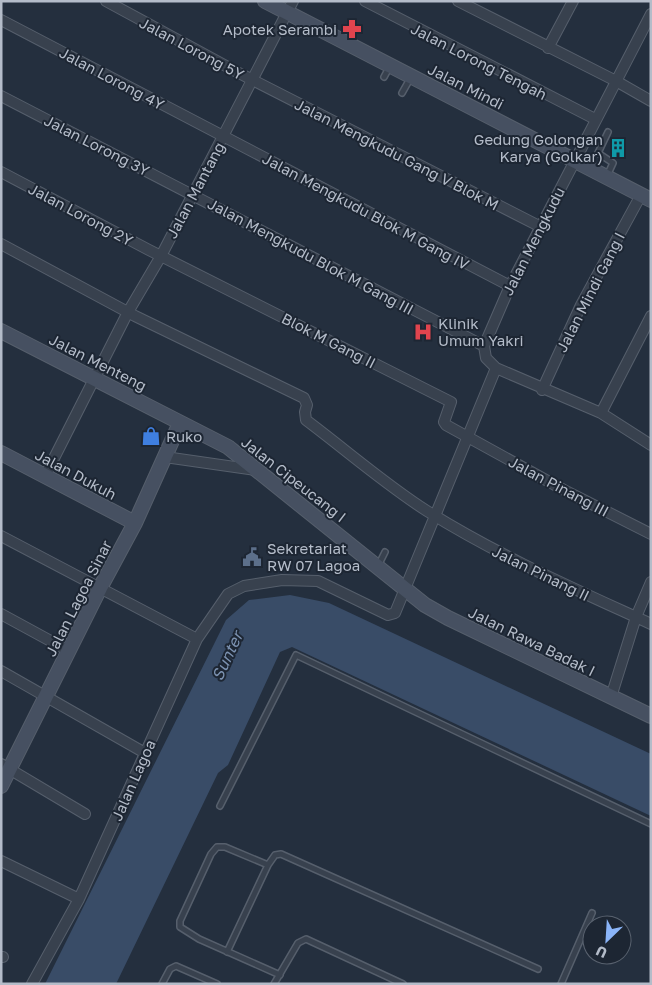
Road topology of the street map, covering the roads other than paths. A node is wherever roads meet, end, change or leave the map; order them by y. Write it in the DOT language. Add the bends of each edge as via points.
graph roads {
  1 [pos="106,1"];
  2 [pos="265,1"];
  3 [pos="365,1"];
  4 [pos="458,1"];
  5 [pos="573,1"];
  6 [pos="290,7"];
  7 [pos="651,14"];
  8 [pos="1,20"];
  9 [pos="548,48"];
  10 [pos="411,76"];
  11 [pos="253,80"];
  12 [pos="616,81"];
  13 [pos="402,93"];
  14 [pos="1,96"];
  15 [pos="651,101"];
  16 [pos="595,119"];
  17 [pos="608,132"];
  18 [pos="223,136"];
  19 [pos="575,160"];
  20 [pos="1,172"];
  21 [pos="607,177"];
  22 [pos="192,193"];
  23 [pos="646,198"];
  24 [pos="541,227"];
  25 [pos="1,244"];
  26 [pos="161,256"];
  27 [pos="510,286"];
  28 [pos="128,312"];
  29 [pos="651,316"];
  30 [pos="1,331"];
  31 [pos="484,346"];
  32 [pos="496,368"];
  33 [pos="94,378"];
  34 [pos="542,390"];
  35 [pos="601,413"];
  36 [pos="180,423"];
  37 [pos="468,436"];
  38 [pos="651,445"];
  39 [pos="1,453"];
  40 [pos="164,457"];
  41 [pos="259,471"];
  42 [pos="45,476"];
  43 [pos="431,513"];
  44 [pos="135,523"];
  45 [pos="651,534"];
  46 [pos="1,536"];
  47 [pos="385,552"];
  48 [pos="378,566"];
  49 [pos="651,582"];
  50 [pos="100,588"];
  51 [pos="404,588"];
  52 [pos="1,614"];
  53 [pos="636,617"];
  54 [pos="651,624"];
  55 [pos="198,640"];
  56 [pos="68,650"];
  57 [pos="1,671"];
  58 [pos="45,697"];
  59 [pos="611,697"];
  60 [pos="651,716"];
  61 [pos="145,753"];
  62 [pos="6,767"];
  63 [pos="1,786"];
  64 [pos="220,806"];
  65 [pos="86,814"];
  66 [pos="651,824"];
  67 [pos="1,860"];
  68 [pos="268,864"];
  69 [pos="79,899"];
  70 [pos="592,913"];
  71 [pos="227,952"];
  72 [pos="538,969"];
  73 [pos="280,975"];
  74 [pos="32,984"];
  75 [pos="162,984"];
  76 [pos="217,984"];
  77 [pos="274,984"];
  78 [pos="403,984"];
  79 [pos="561,984"];
  1 -- 11 [label="street, Jalan Lorong 5Y"];
  2 -- 6 [label="street, Jalan Mindi"];
  3 -- 16 [label="street, Jalan Lorong Tengah"];
  4 -- 9 [label="street"];
  5 -- 9 [label="street"];
  6 -- 10 [label="street, Jalan Mindi" via="387,71"];
  6 -- 11 [label="street, Jalan Mantang"];
  7 -- 12 [label="street, Jalan Mengkudu"];
  8 -- 18 [label="street, Jalan Lorong 4Y"];
  9 -- 12 [label="street"];
  10 -- 13 [label="lane"];
  10 -- 19 [label="street, Jalan Mindi"];
  11 -- 18 [label="street, Jalan Mantang"];
  11 -- 24 [label="street, Jalan Mengkudu Gang V Blok M"];
  12 -- 15 [label="street"];
  12 -- 16 [label="street, Jalan Mengkudu"];
  14 -- 22 [label="street, Jalan Lorong 3Y"];
  16 -- 19 [label="street, Jalan Mengkudu"];
  17 -- 21 [label="lane" via="598,153 612,163"];
  18 -- 22 [label="street, Jalan Mantang"];
  18 -- 27 [label="street, Jalan Mengkudu Blok M Gang IV"];
  19 -- 21 [label="street, Jalan Mindi"];
  19 -- 24 [label="street, Jalan Mengkudu"];
  20 -- 26 [label="street, Jalan Lorong 2Y"];
  21 -- 23 [label="street, Jalan Mindi"];
  22 -- 26 [label="street, Jalan Mantang"];
  22 -- 31 [label="street, Jalan Mengkudu Blok M Gang III"];
  23 -- 34 [label="street, Jalan Mindi Gang I" via="581,305"];
  24 -- 27 [label="street, Jalan Mengkudu"];
  25 -- 28 [label="street"];
  26 -- 28 [label="street, Jalan Mantang"];
  26 -- 37 [label="street, Blok M Gang II" via="451,402 444,422"];
  27 -- 31 [label="street, Jalan Mengkudu"];
  28 -- 33 [label="street, Jalan Mantang"];
  28 -- 43 [label="street, Jalan Pinang II" via="304,398 306,420"];
  29 -- 35 [label="street"];
  30 -- 33 [label="street, Jalan Menteng"];
  31 -- 32 [label="street" via="486,358"];
  32 -- 34 [label="street"];
  32 -- 37 [label="street"];
  33 -- 36 [label="street, Jalan Menteng"];
  33 -- 42 [label="street, Jalan Mantang"];
  34 -- 35 [label="street"];
  35 -- 38 [label="street"];
  36 -- 40 [label="street, Jalan Lagoa Sinar"];
  36 -- 41 [label="street, Jalan Cipeucang I" via="228,447"];
  37 -- 43 [label="street"];
  37 -- 45 [label="street, Jalan Pinang III"];
  39 -- 42 [label="street, Jalan Dukuh"];
  40 -- 41 [label="street"];
  40 -- 44 [label="street, Jalan Lagoa Sinar"];
  41 -- 48 [label="street, Jalan Cipeucang I"];
  42 -- 44 [label="street, Jalan Dukuh"];
  43 -- 51 [label="street"];
  43 -- 53 [label="street, Jalan Pinang II" via="534,571"];
  44 -- 50 [label="street, Jalan Lagoa Sinar"];
  46 -- 50 [label="street"];
  47 -- 48 [label="lane"];
  48 -- 51 [label="street, Jalan Cipeucang I"];
  49 -- 53 [label="street"];
  50 -- 55 [label="street"];
  50 -- 56 [label="street, Jalan Lagoa Sinar"];
  51 -- 55 [label="street, Jalan Lagoa" via="395,612 388,615 318,580 282,580 244,586 228,594"];
  51 -- 59 [label="street, Jalan Rawa Badak I" via="448,618"];
  52 -- 56 [label="street"];
  53 -- 54 [label="street, Jalan Pinang II"];
  53 -- 59 [label="street"];
  55 -- 61 [label="street, Jalan Lagoa"];
  56 -- 58 [label="street, Jalan Lagoa Sinar"];
  57 -- 58 [label="street"];
  58 -- 61 [label="street"];
  58 -- 62 [label="street, Jalan Lagoa Sinar"];
  59 -- 60 [label="street, Jalan Rawa Badak I"];
  61 -- 69 [label="street, Jalan Lagoa"];
  62 -- 63 [label="street, Jalan Lagoa Sinar"];
  62 -- 65 [label="street"];
  64 -- 66 [label="lane" via="296,655"];
  67 -- 69 [label="street"];
  68 -- 71 [label="lane"];
  68 -- 71 [label="lane" via="230,848 218,847 211,854 180,927"];
  68 -- 72 [label="lane" via="275,855 287,855"];
  69 -- 74 [label="street, Jalan Lagoa"];
  70 -- 79 [label="lane"];
  71 -- 73 [label="lane"];
  73 -- 77 [label="lane"];
  73 -- 78 [label="lane" via="298,943 306,939"];
  75 -- 76 [label="lane" via="170,969 176,966"];
}
